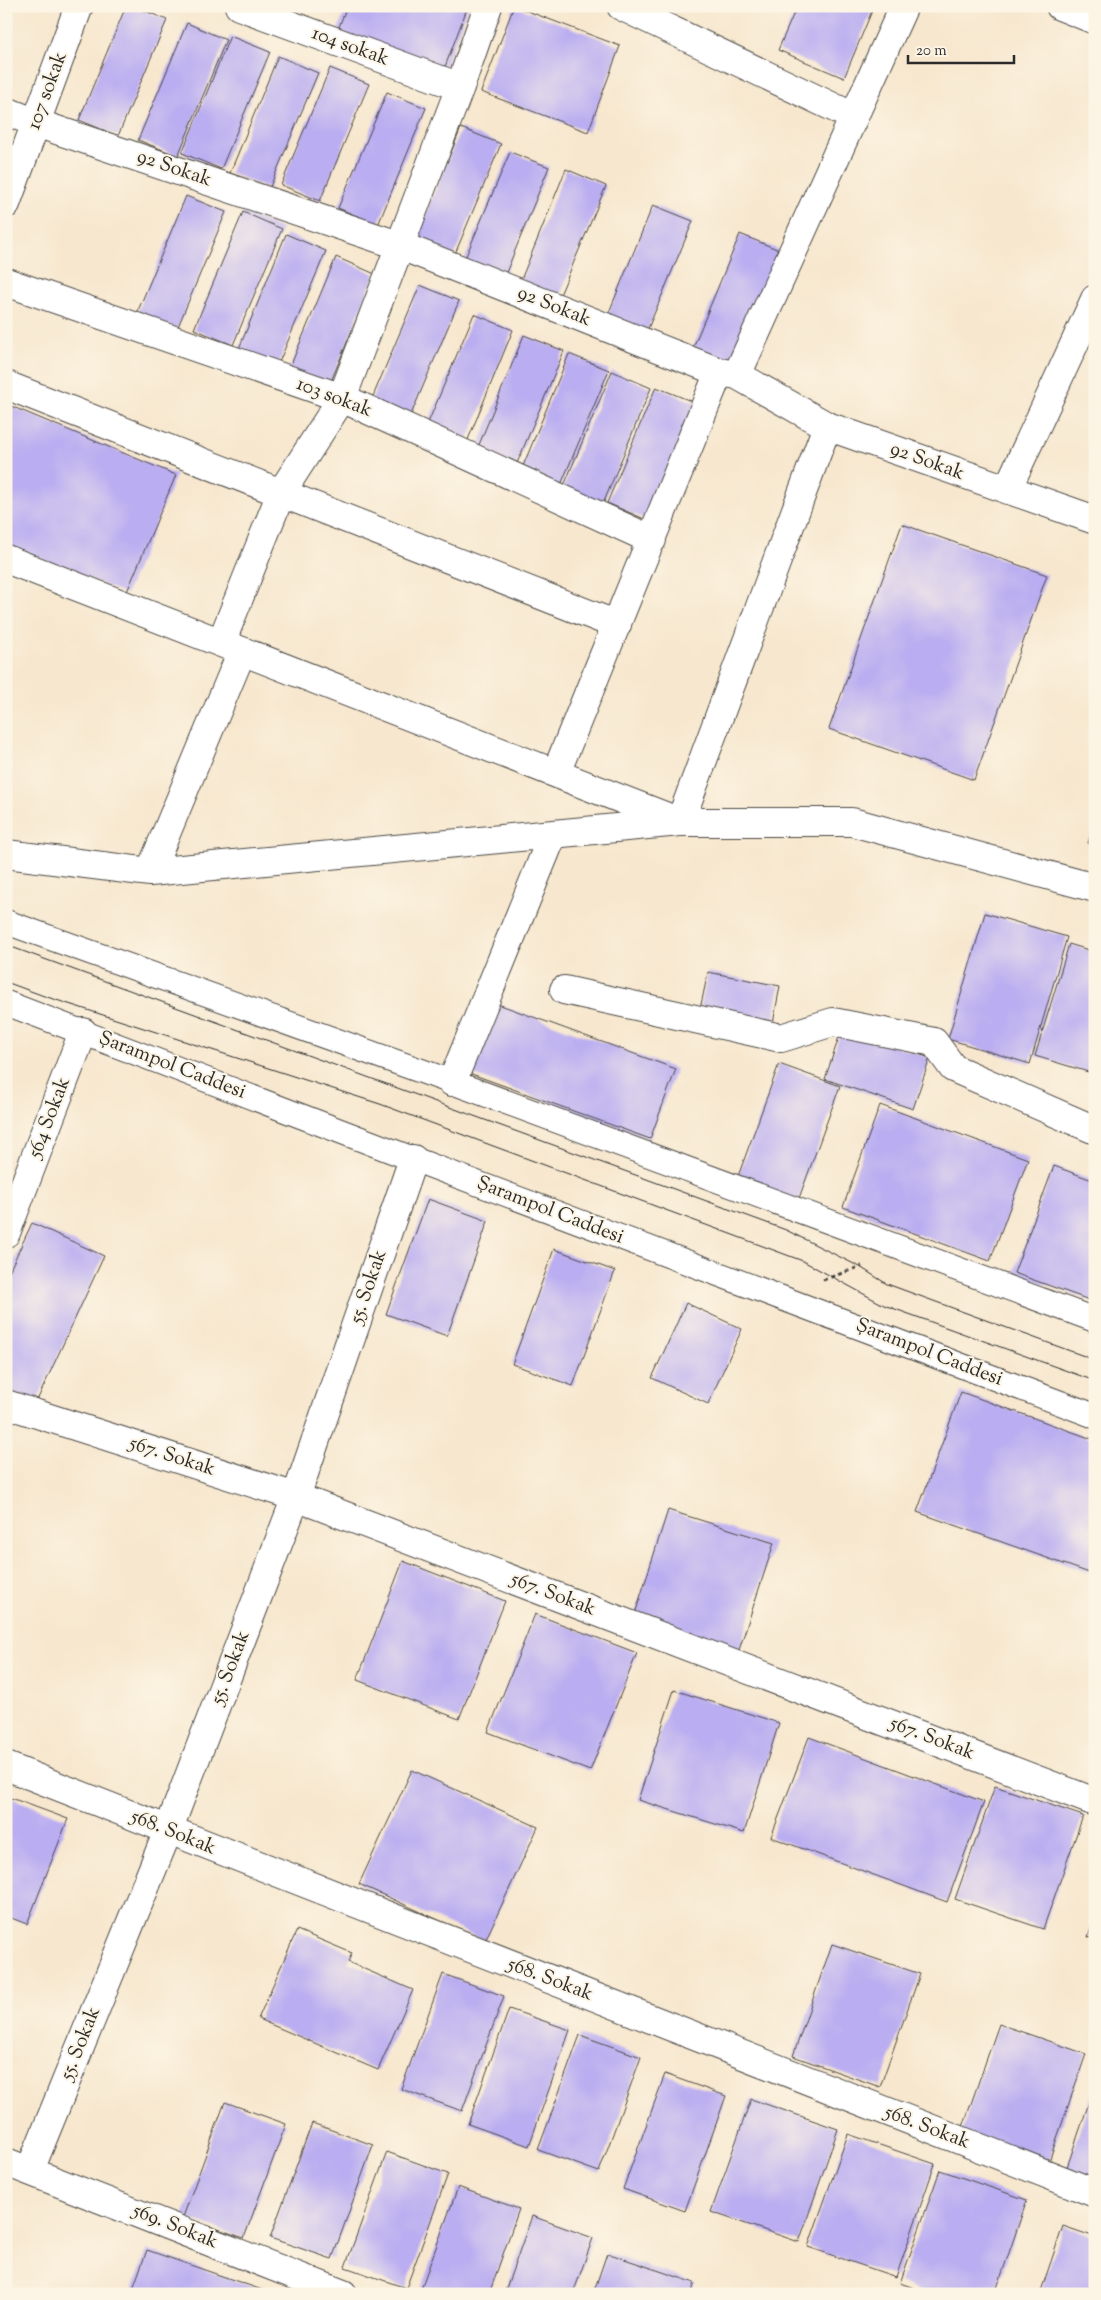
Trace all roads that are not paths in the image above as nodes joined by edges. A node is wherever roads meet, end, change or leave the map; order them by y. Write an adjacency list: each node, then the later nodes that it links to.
1 (79, 6): 11 (street, 107 sokak)
2 (239, 6): 8 (street, 104 sokak)
3 (488, 6): 8 (street)
4 (621, 6): 10 (street)
5 (904, 6): 10 (street)
6 (1060, 6): 7 (street)
7 (1095, 20)
8 (460, 87): 13 (street)
9 (6, 111): 11 (street, 92 Sokak)
10 (854, 117): 16 (street)
11 (36, 123): 12 (street, 107 sokak); 13 (street, 92 Sokak)
12 (6, 204)
13 (400, 246): 16 (street, 92 Sokak); 18 (street)
14 (6, 282): 18 (street, 103 sokak)
15 (1095, 299): 20 (street)
16 (728, 373): 19 (street, 92 Sokak); 23 (street)
17 (6, 385): 21 (street)
18 (342, 398): 21 (street); 23 (street, 103 sokak)
19 (827, 426): 20 (street, 92 Sokak); 28 (street)
20 (1006, 490): 22 (street, 92 Sokak)
21 (281, 493): 25 (street); 26 (street)
22 (1095, 520)
23 (652, 540): 25 (street)
24 (6, 559): 26 (street)
25 (617, 625): 27 (street)
26 (232, 647): 27 (street); 31 (street)
27 (556, 774): 28 (street)
28 (680, 822): 29 (street); 32 (street)
29 (553, 834): 31 (street); 37 (street)
30 (6, 854): 31 (street)
31 (150, 872)
32 (1095, 888)
33 (6, 922): 37 (street)
34 (564, 990): 38 (street)
35 (6, 1003): 36 (street, Şarampol Caddesi)
36 (83, 1032): 39 (street, Şarampol Caddesi); 40 (street, 564 Sokak)
37 (452, 1082): 41 (street)
38 (1095, 1130)
39 (413, 1159): 43 (street, Şarampol Caddesi); 44 (street, 55. Sokak)
40 (6, 1233)
41 (1095, 1320)
42 (6, 1404): 44 (street, 567. Sokak)
43 (1095, 1416)
44 (296, 1497): 46 (street, 567. Sokak); 47 (street, 55. Sokak)
45 (6, 1766): 47 (street, 568. Sokak)
46 (1095, 1802)
47 (168, 1831): 48 (street, 55. Sokak); 49 (street, 568. Sokak)
48 (18, 2166): 50 (street, 569. Sokak)
49 (1095, 2193)
50 (344, 2294)

